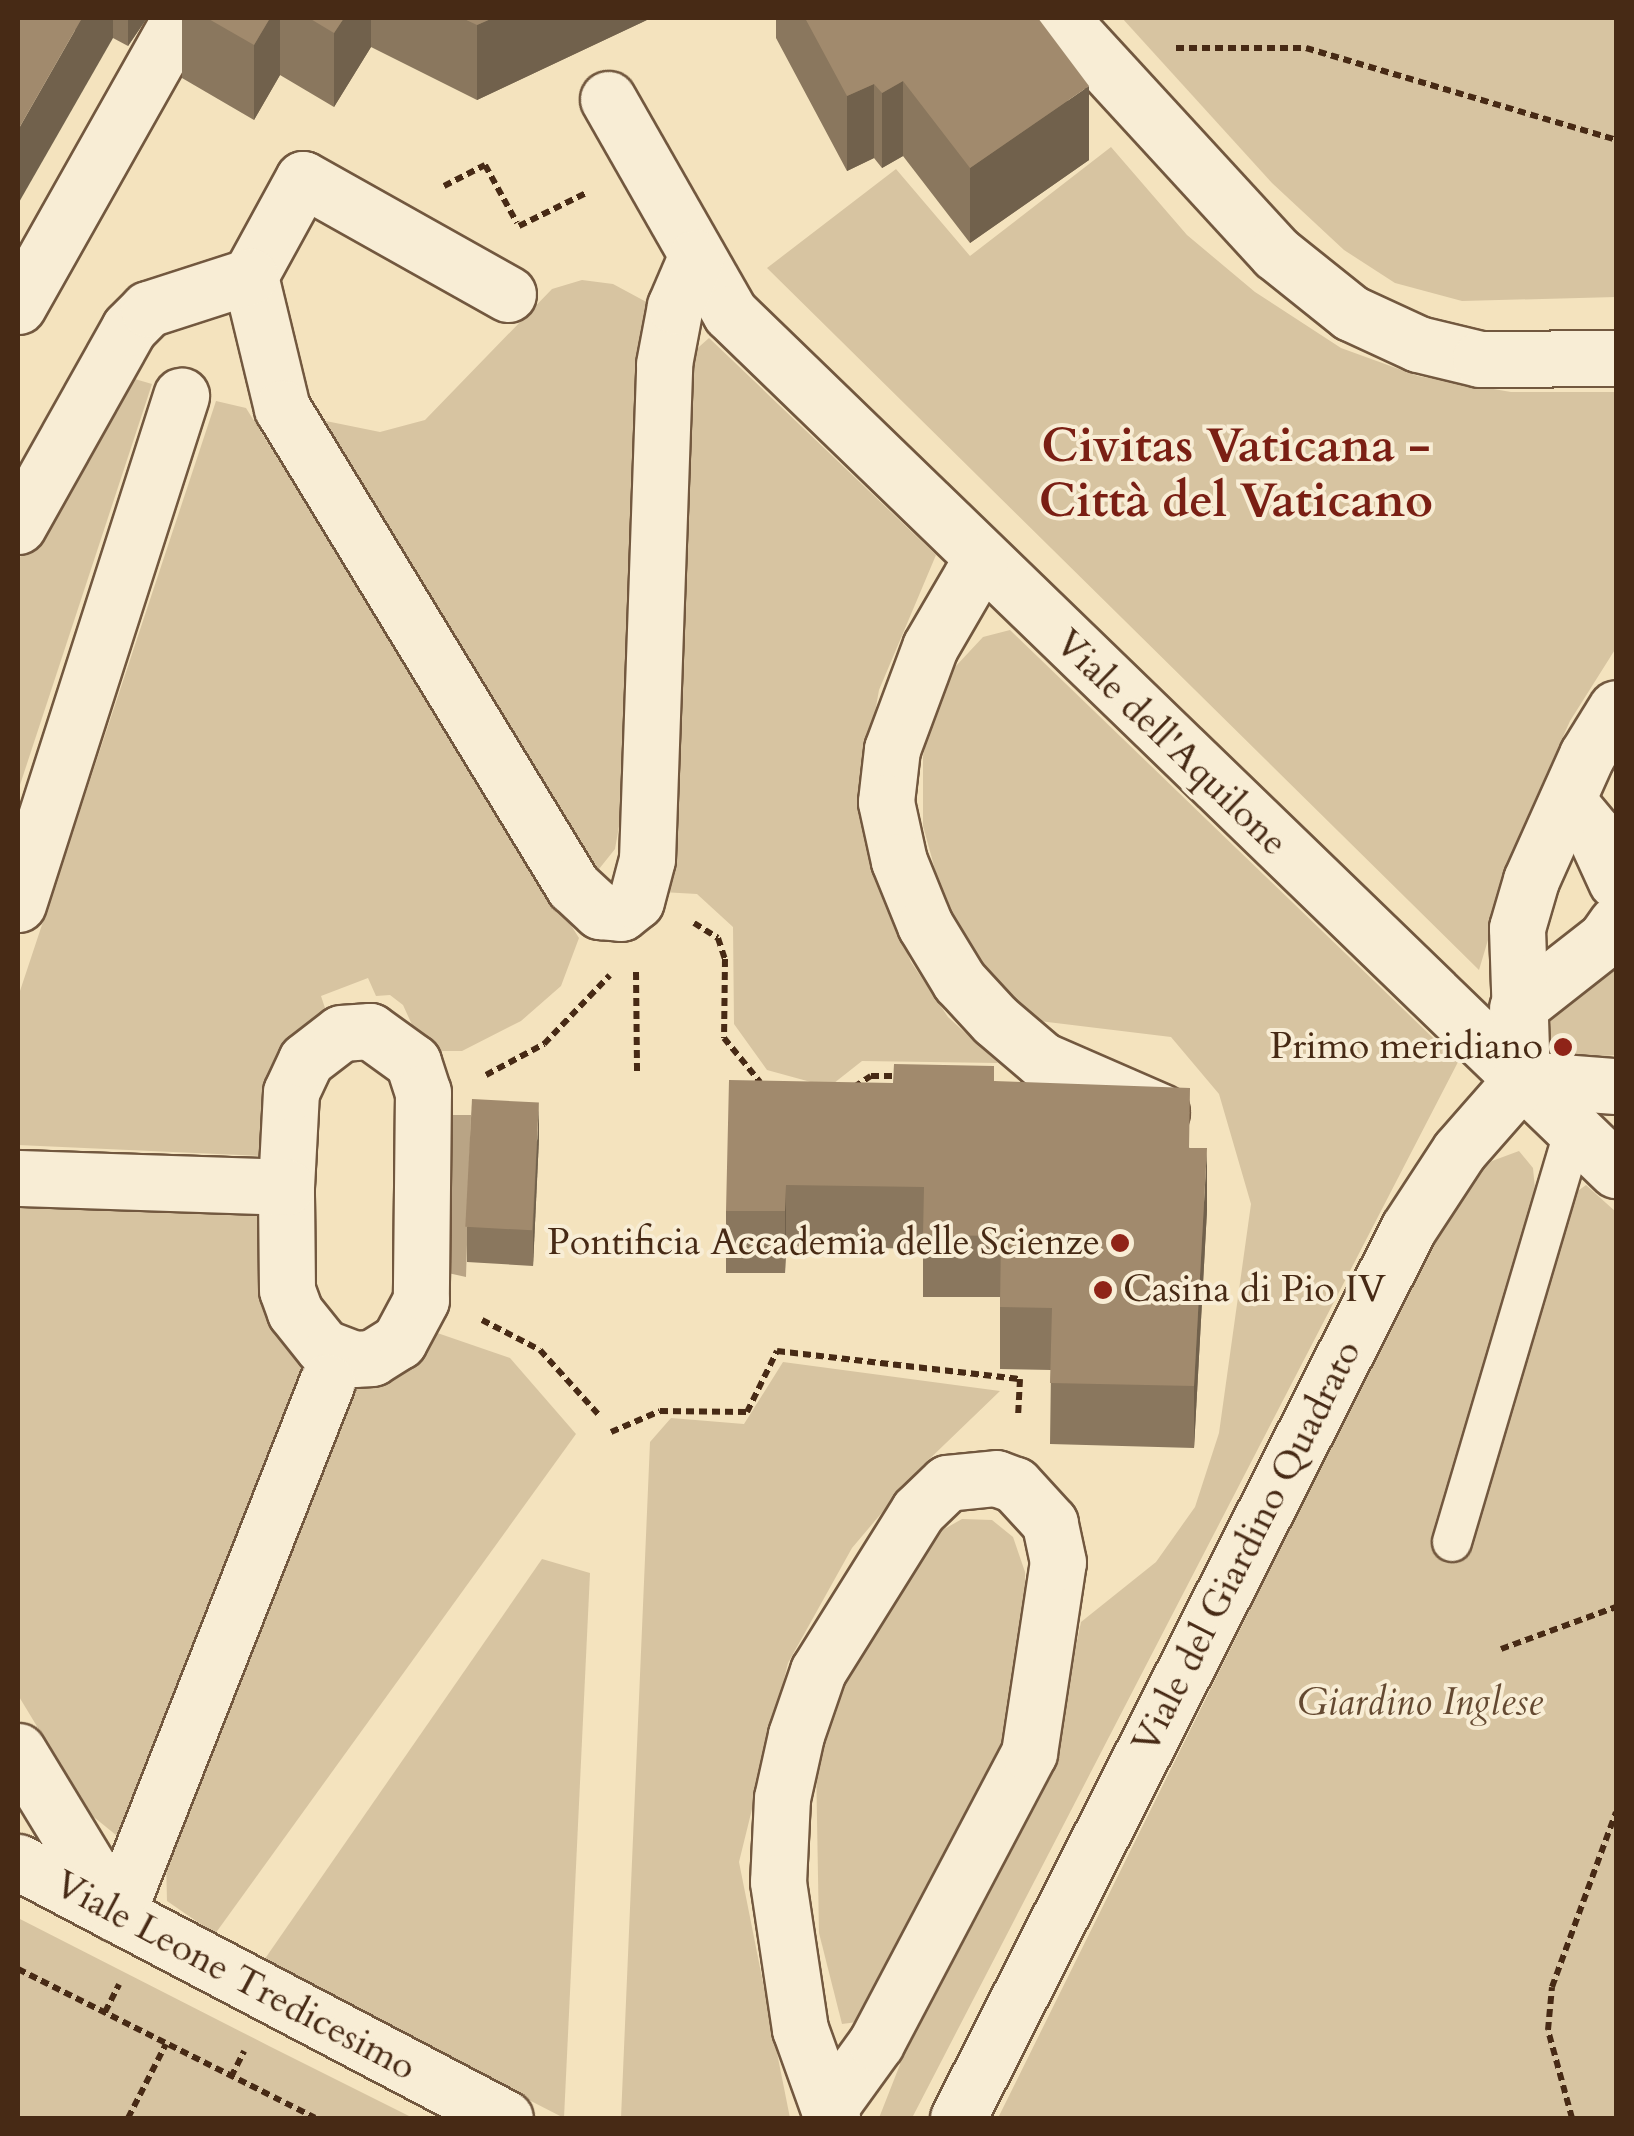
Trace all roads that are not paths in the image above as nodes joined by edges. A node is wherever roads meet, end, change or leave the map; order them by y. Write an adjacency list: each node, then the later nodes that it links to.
1 (180, 18): 7 (street)
2 (1060, 18): 8 (street)
3 (608, 99): 4 (street, Viale dell'Aquilone)
4 (696, 257): 5 (street); 11 (street, Viale dell'Aquilone)
5 (250, 276): 6 (street); 10 (street)
6 (508, 294)
7 (18, 306)
8 (1616, 358)
9 (181, 396): 15 (street)
10 (18, 526)
11 (980, 561): 18 (street, Viale dell'Aquilone); 20 (street)
12 (1616, 708): 13 (street)
13 (1570, 804): 14 (street); 17 (street)
14 (1616, 881)
15 (18, 904)
16 (1616, 922): 17 (street)
17 (1517, 1008): 18 (street)
18 (1522, 1078): 19 (street); 21 (street, Viale dell'Aquilone); 32 (street, Viale del Giardino Quadrato)
19 (1616, 1086)
20 (1181, 1118)
21 (1574, 1130): 22 (street, Viale dell'Aquilone); 26 (lane)
22 (1616, 1170)
23 (18, 1178): 24 (street)
24 (286, 1188): 24 (street)
25 (327, 1382): 29 (street)
26 (1452, 1542)
27 (18, 1751): 29 (street)
28 (18, 1862): 29 (street, Viale Leone Tredicesimo)
29 (117, 1914): 31 (street, Viale Leone Tredicesimo)
30 (831, 2113): 30 (street)
31 (504, 2118)
32 (958, 2118)

